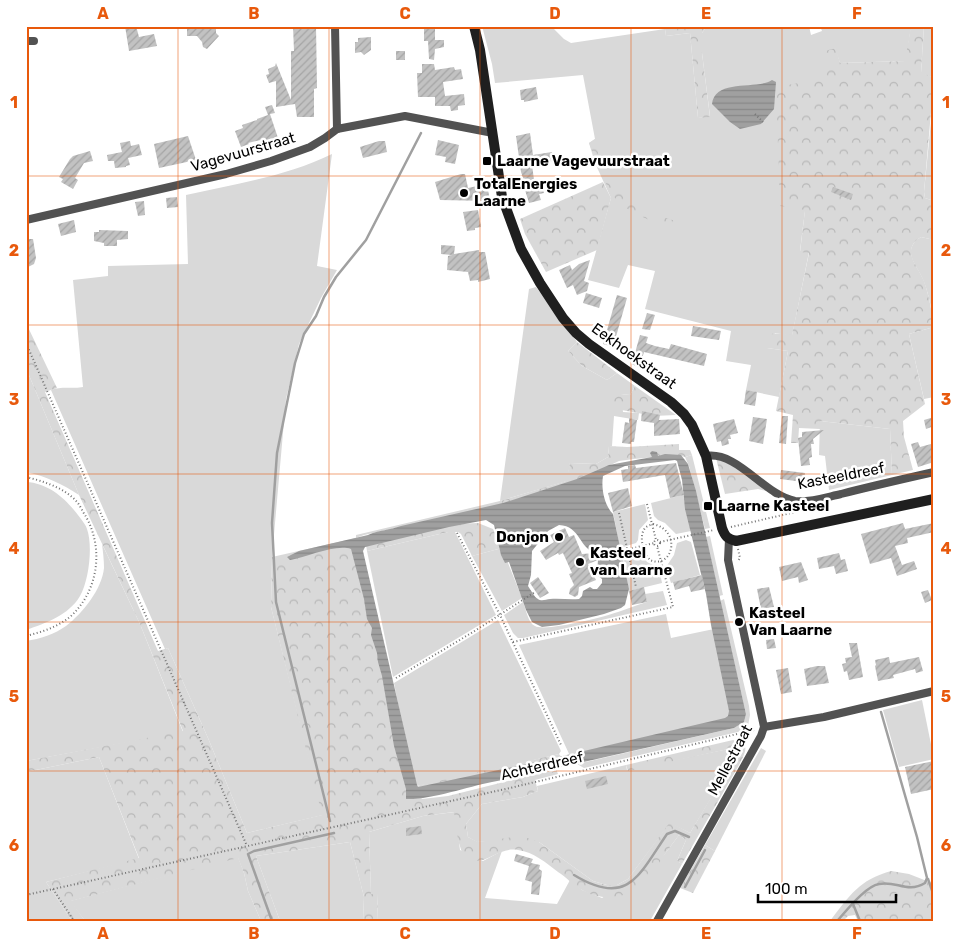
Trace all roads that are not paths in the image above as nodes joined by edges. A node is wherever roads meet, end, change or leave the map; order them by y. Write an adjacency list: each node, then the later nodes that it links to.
1 (335, 26): 3 (street)
2 (474, 26): 4 (street, Eekhoekstraat)
3 (337, 129): 4 (street, Vagevuurstraat); 5 (street, Vagevuurstraat)
4 (493, 133): 6 (street, Eekhoekstraat)
5 (26, 220)
6 (706, 456): 7 (street, Kasteeldreef); 9 (street, Eekhoekstraat)
7 (934, 472)
8 (934, 499): 9 (street)
9 (728, 539): 11 (street, Mellestraat)
10 (934, 691): 11 (street)
11 (764, 727): 12 (street, Mellestraat)
12 (656, 921)

